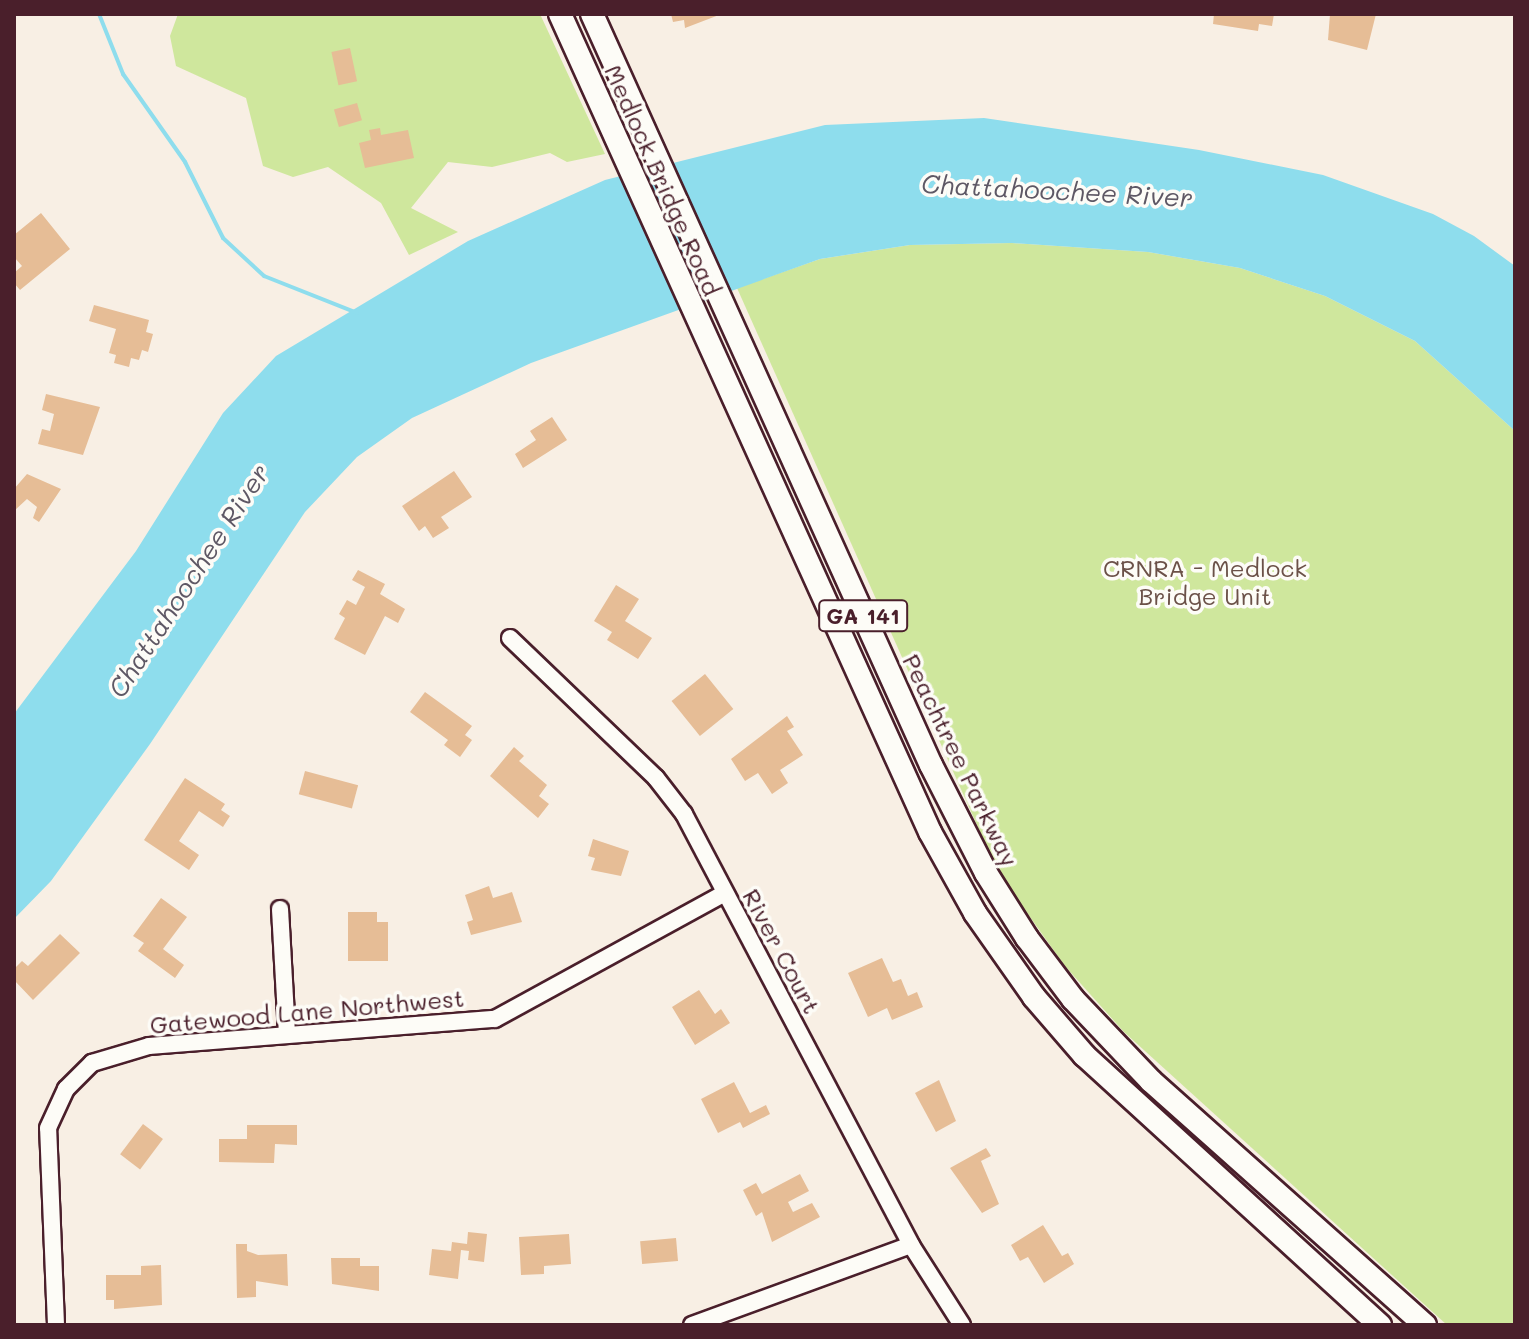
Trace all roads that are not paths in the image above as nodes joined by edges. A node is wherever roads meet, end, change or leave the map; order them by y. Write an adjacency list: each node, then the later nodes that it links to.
1 (560, 14): 12 (highway, Medlock Bridge Road / GA 141)
2 (592, 14): 3 (highway, Medlock Bridge Road / GA 141)
3 (746, 355): 13 (highway, Peachtree Parkway / GA 141)
4 (510, 638): 5 (street, River Court)
5 (725, 893): 7 (street, Gatewood Lane Northwest); 8 (street, River Court)
6 (280, 909): 7 (street)
7 (287, 1034): 9 (street, Gatewood Lane Northwest)
8 (911, 1245): 10 (street); 11 (street, River Court)
9 (56, 1325)
10 (692, 1325)
11 (962, 1325)
12 (1380, 1325)
13 (1425, 1325)

